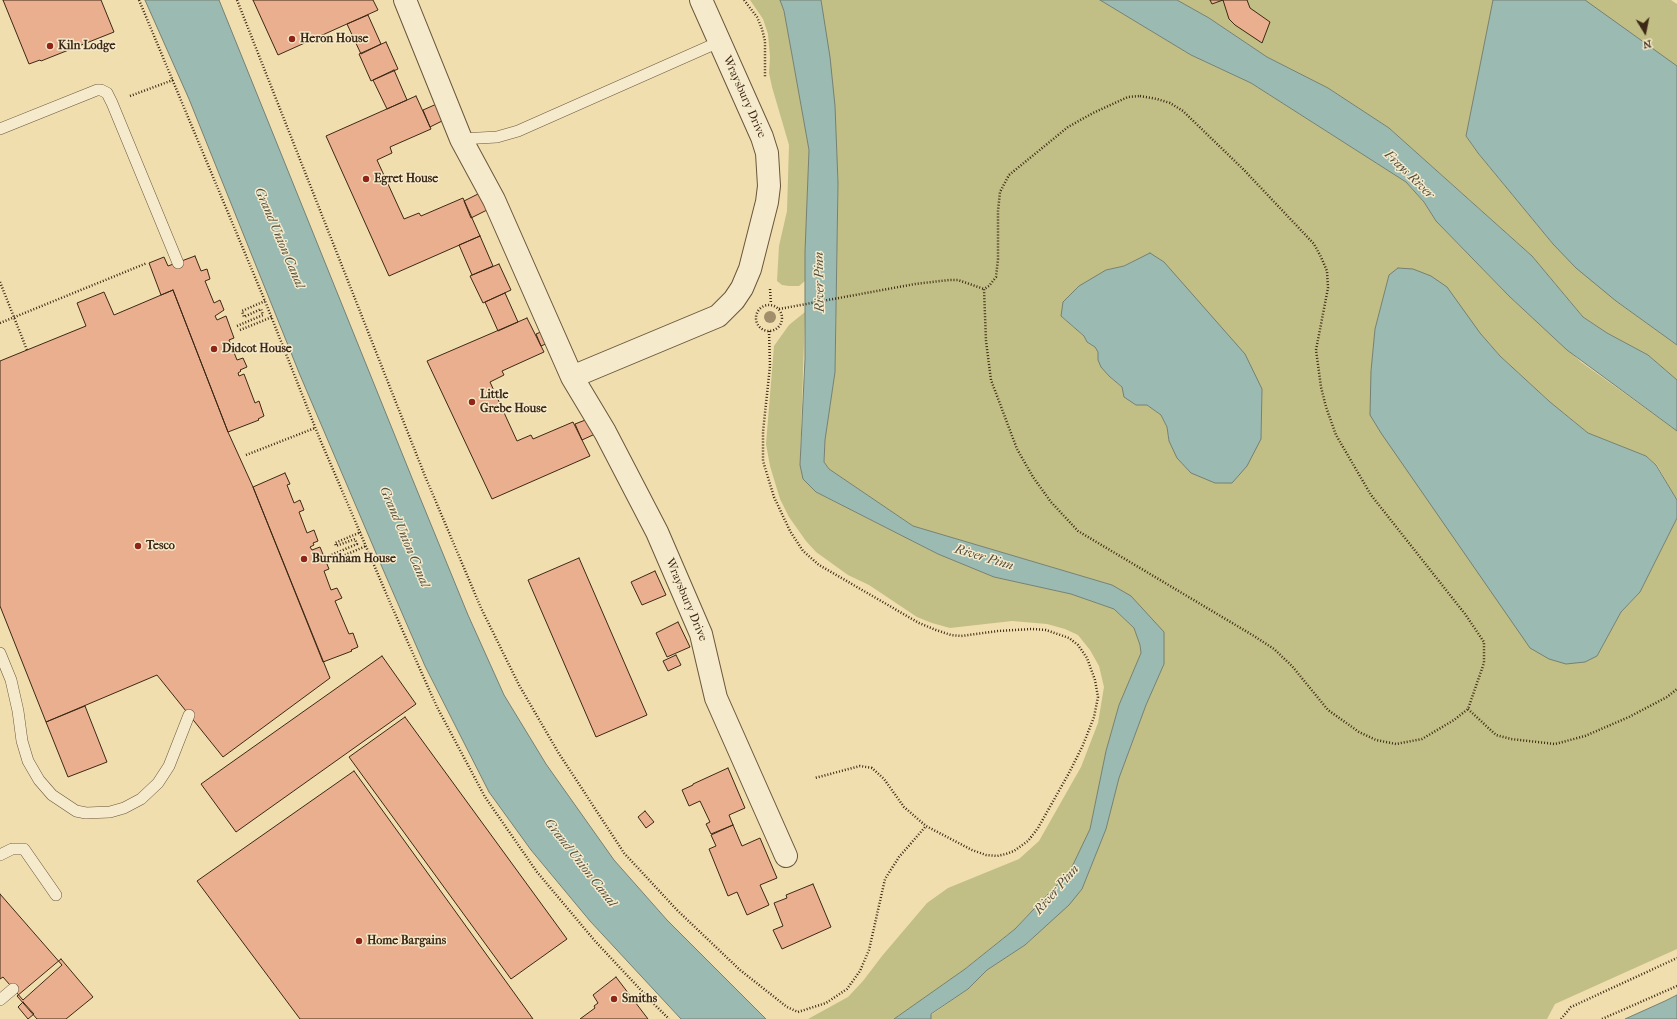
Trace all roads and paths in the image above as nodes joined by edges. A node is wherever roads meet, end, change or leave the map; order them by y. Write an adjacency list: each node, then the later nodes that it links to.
1 (139, 0): 12 (path)
2 (237, 0): 33 (path)
3 (405, 0): 7 (street, Wraysbury Drive)
4 (701, 0): 5 (street, Wraysbury Drive)
5 (719, 42): 7 (lane); 21 (street, Wraysbury Drive)
6 (0, 130): 9 (lane)
7 (461, 139): 21 (street, Wraysbury Drive)
8 (147, 263): 14 (path)
9 (178, 263)
10 (0, 282): 14 (path)
11 (984, 289): 13 (path); 30 (path); 30 (path)
12 (265, 301): 15 (path); 17 (path)
13 (779, 308): 19 (path); 19 (path)
14 (14, 317): 16 (path); 20 (path)
15 (272, 317): 18 (path); 22 (path)
16 (0, 323)
17 (237, 326)
18 (240, 330)
19 (769, 331): 33 (path)
20 (27, 350)
21 (572, 377): 35 (street, Wraysbury Drive)
22 (315, 428): 23 (path); 24 (path)
23 (246, 455)
24 (360, 532): 25 (path); 26 (path)
25 (366, 546): 27 (path); 41 (path)
26 (329, 556)
27 (331, 561)
28 (0, 652): 31 (lane)
29 (1677, 689): 30 (path)
30 (1468, 709)
31 (189, 715)
32 (815, 778): 33 (path)
33 (926, 826)
34 (0, 855): 36 (lane)
35 (786, 856)
36 (56, 895)
37 (1677, 958): 42 (path)
38 (1677, 986): 43 (path)
39 (13, 989): 40 (lane)
40 (0, 1000)
41 (670, 1019)
42 (1561, 1019)
43 (1602, 1019)

